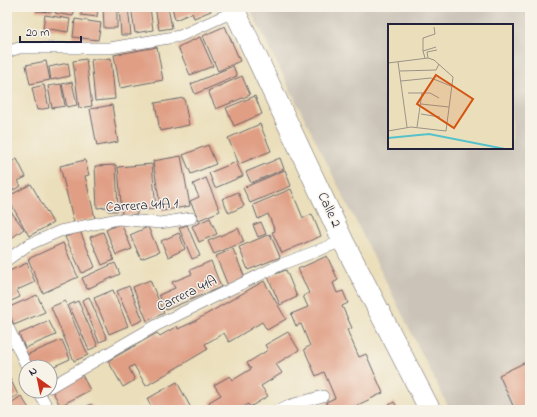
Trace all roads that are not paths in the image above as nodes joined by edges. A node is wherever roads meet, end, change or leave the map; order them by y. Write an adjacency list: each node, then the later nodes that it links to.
1 (234, 9): 2 (lane); 4 (street, Calle 2)
2 (7, 52)
3 (191, 218): 5 (lane, Carrera 41A 1)
4 (344, 241): 8 (lane, Carrera 41A); 13 (street, Calle 2)
5 (7, 260)
6 (7, 325): 7 (lane)
7 (23, 359)
8 (58, 382)
9 (323, 396): 12 (lane)
10 (44, 399): 11 (lane)
11 (49, 410)
12 (279, 410)
13 (430, 410)

